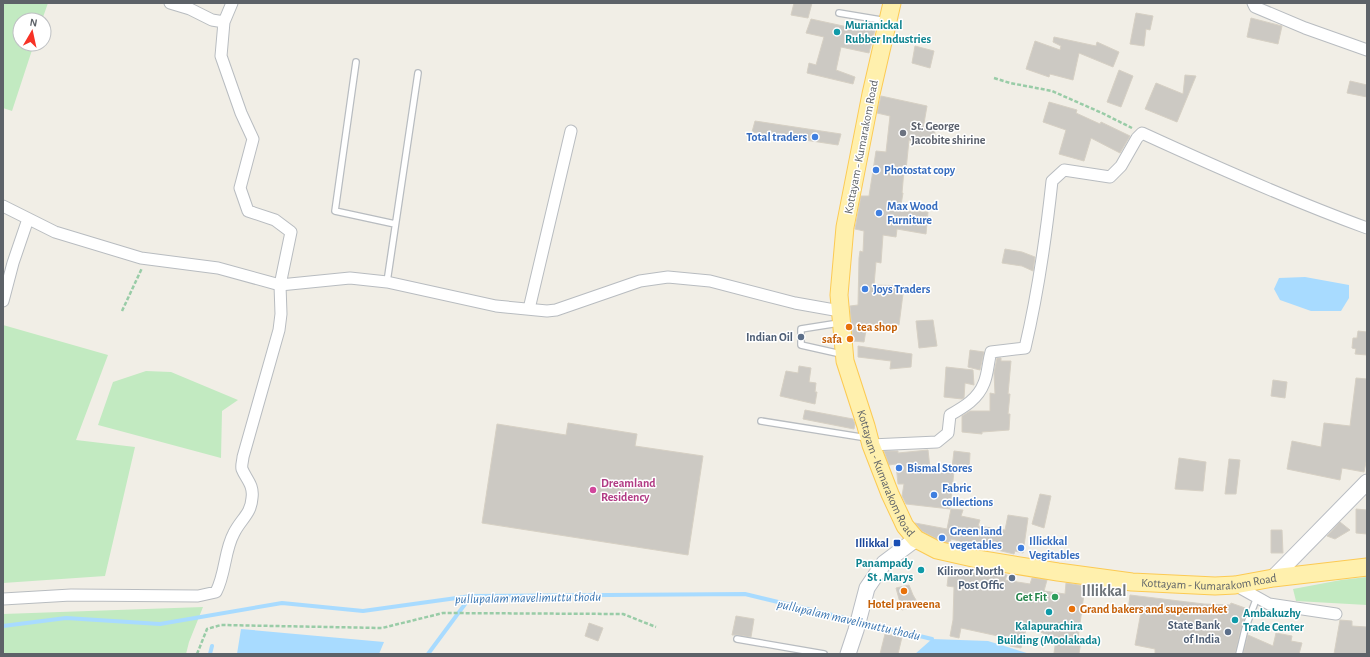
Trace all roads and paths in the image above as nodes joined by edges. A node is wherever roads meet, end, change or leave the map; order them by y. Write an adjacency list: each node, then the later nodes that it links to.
1 (170, 3): 7 (street)
2 (232, 3): 7 (street)
3 (892, 3): 6 (main road, Kottayam - Kumarakom Road)
4 (1253, 3): 8 (street)
5 (839, 13): 6 (lane)
6 (887, 21): 24 (main road, Kottayam - Kumarakom Road)
7 (224, 22): 20 (street)
8 (1367, 50)
9 (356, 62): 16 (lane)
10 (418, 73): 16 (lane)
11 (994, 78): 13 (path)
12 (571, 131): 22 (street)
13 (1142, 133): 17 (street); 27 (street)
14 (3, 206): 15 (street)
15 (28, 219): 18 (street); 21 (street)
16 (395, 224): 19 (lane)
17 (1367, 228)
18 (147, 259): 20 (street); 23 (path)
19 (387, 282): 20 (street); 22 (street)
20 (280, 285): 34 (street)
21 (3, 302)
22 (528, 310): 24 (street)
23 (122, 311)
24 (841, 316): 25 (main road, Kottayam - Kumarakom Road); 25 (lane)
25 (844, 354): 27 (main road, Kottayam - Kumarakom Road)
26 (761, 421): 27 (lane)
27 (870, 442): 29 (main road, Kottayam - Kumarakom Road)
28 (1367, 482): 31 (street)
29 (916, 539): 32 (main road, Kottayam - Kumarakom Road); 40 (street)
30 (1367, 567): 31 (main road, Kottayam - Kumarakom Road)
31 (1273, 578): 32 (main road, Kottayam - Kumarakom Road)
32 (1235, 585): 33 (street)
33 (1257, 597): 35 (street); 41 (lane)
34 (3, 599)
35 (1336, 614)
36 (656, 626): 38 (path)
37 (737, 639): 39 (lane)
38 (197, 654)
39 (824, 654)
40 (848, 654)
41 (1239, 654)

